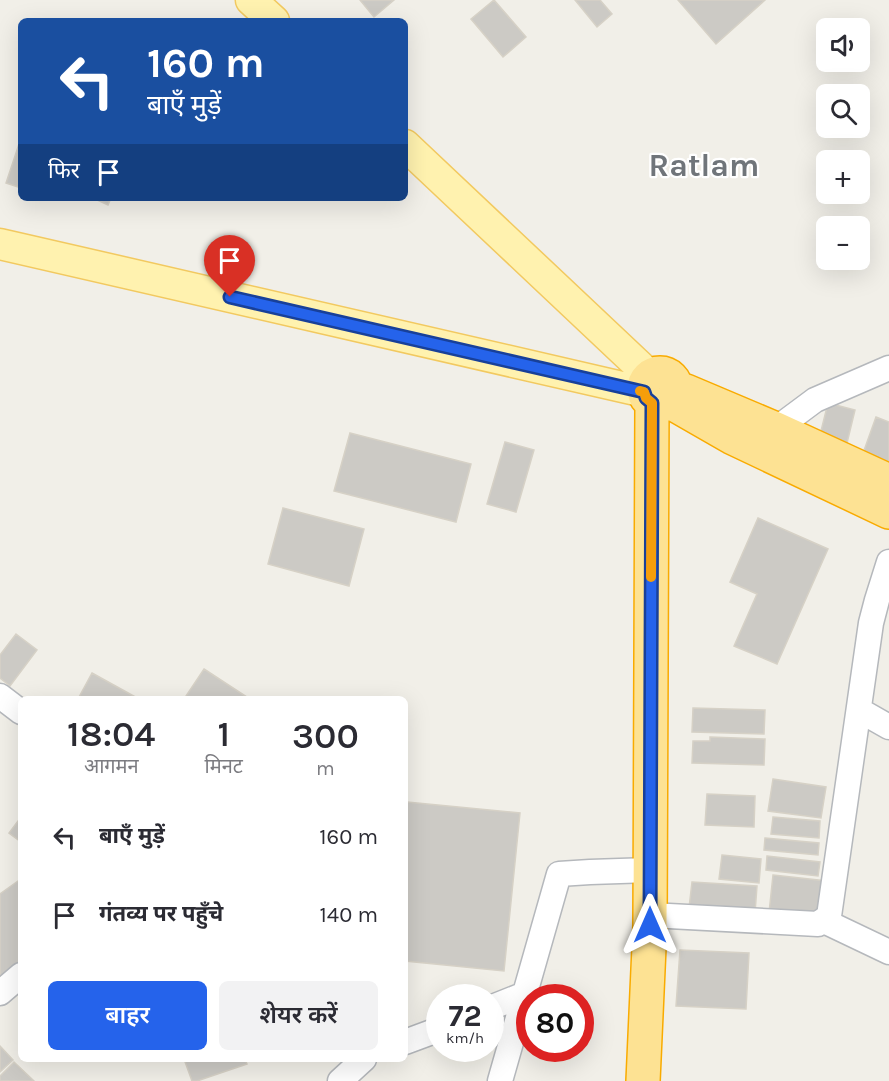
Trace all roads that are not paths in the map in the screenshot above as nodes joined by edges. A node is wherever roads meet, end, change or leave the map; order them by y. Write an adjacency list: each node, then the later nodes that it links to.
1 (251, 0): 2 (main road)
2 (271, 18)
3 (408, 148): 6 (main road)
4 (0, 244): 6 (main road)
5 (889, 368): 7 (street)
6 (659, 394): 7 (highway); 9 (highway); 15 (highway); 16 (highway)
7 (776, 429): 8 (highway)
8 (889, 481)
9 (889, 512)
10 (889, 562): 13 (street)
11 (0, 696): 12 (street)
12 (18, 710)
13 (859, 710): 14 (street); 17 (street)
14 (889, 727)
15 (650, 870): 16 (highway); 20 (street)
16 (659, 916): 17 (street); 28 (highway); 29 (highway)
17 (824, 921): 18 (street)
18 (889, 952)
19 (18, 978): 21 (street)
20 (528, 984)
21 (0, 993)
22 (516, 1025): 27 (street)
23 (426, 1034): 24 (street)
24 (408, 1041)
25 (361, 1062): 26 (street)
26 (340, 1081)
27 (500, 1081)
28 (643, 1081)
29 (660, 1081)

